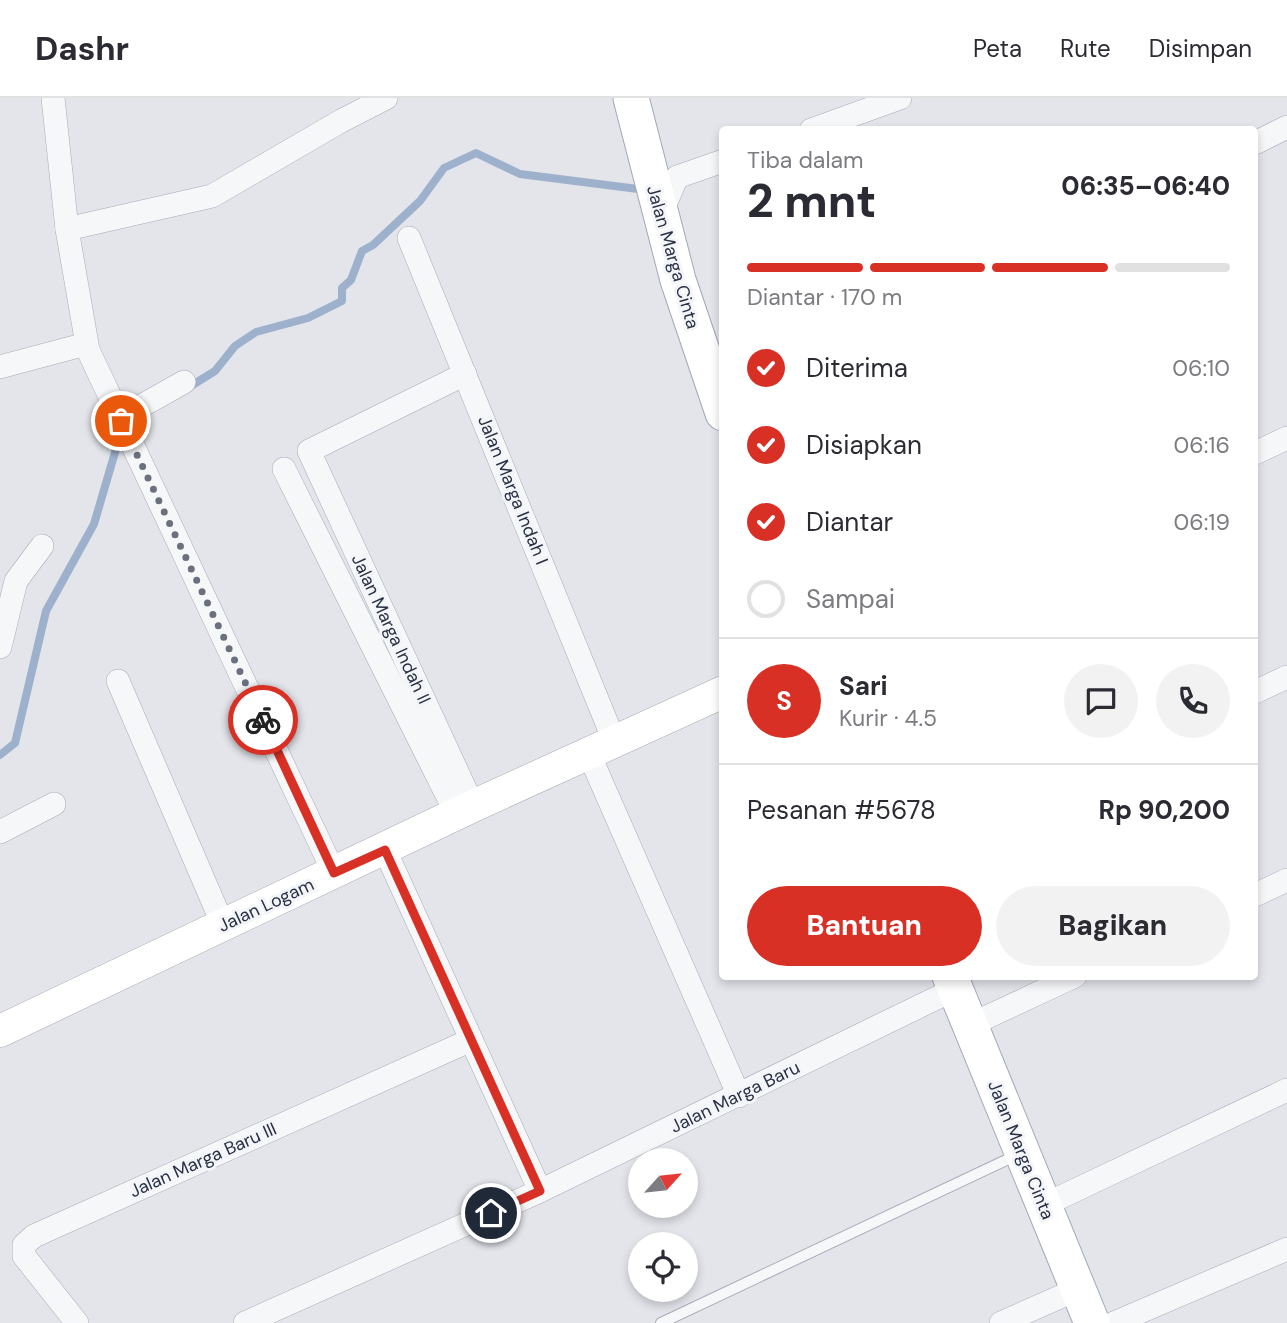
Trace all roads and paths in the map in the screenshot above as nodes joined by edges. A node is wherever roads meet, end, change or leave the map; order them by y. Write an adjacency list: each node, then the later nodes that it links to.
1 (53, 98): 10 (street)
2 (386, 98): 10 (street)
3 (631, 98): 9 (main road, Jalan Marga Cinta)
4 (901, 98): 5 (street)
5 (822, 126)
6 (1287, 127): 7 (street)
7 (1258, 142)
8 (719, 162): 9 (street)
9 (663, 192): 16 (main road, Jalan Marga Cinta)
10 (67, 229): 12 (street)
11 (409, 239): 14 (street, Jalan Marga Indah I)
12 (86, 344): 13 (street); 17 (street)
13 (0, 367)
14 (466, 374): 21 (street, Jalan Marga Indah II); 29 (street, Jalan Marga Indah I)
15 (184, 382): 17 (street)
16 (719, 398)
17 (123, 424): 34 (street)
18 (1287, 438): 19 (street)
19 (1258, 452)
20 (284, 468): 22 (street)
21 (332, 500): 22 (street); 31 (street, Jalan Marga Indah II)
22 (308, 513): 31 (street)
23 (42, 546): 24 (street)
24 (0, 647)
25 (1287, 677): 27 (street)
26 (118, 681): 37 (street)
27 (1258, 691)
28 (719, 694): 29 (street, Jalan Logam)
29 (602, 749): 31 (street, Jalan Logam); 44 (street, Jalan Marga Indah I)
30 (54, 804): 32 (street)
31 (465, 811): 33 (street, Jalan Logam)
32 (0, 832)
33 (385, 850): 34 (street, Jalan Logam); 42 (street)
34 (334, 873): 37 (street, Jalan Logam)
35 (1287, 880): 36 (street)
36 (1258, 894)
37 (223, 925): 41 (street, Jalan Logam)
38 (1066, 980): 40 (street)
39 (953, 983): 40 (main road, Jalan Marga Cinta); 44 (street, Jalan Marga Baru)
40 (970, 1024): 45 (main road, Jalan Marga Cinta)
41 (0, 1031)
42 (471, 1040): 46 (street); 50 (street, Jalan Marga Baru III)
43 (1287, 1090): 47 (street)
44 (738, 1096): 46 (street, Jalan Marga Baru)
45 (1022, 1153): 47 (main road, Jalan Marga Cinta); 52 (lane)
46 (540, 1191): 51 (street, Jalan Marga Baru)
47 (1044, 1205): 49 (main road, Jalan Marga Cinta)
48 (1287, 1249): 55 (street)
49 (1078, 1289): 53 (street); 54 (main road, Jalan Marga Cinta)
50 (77, 1323)
51 (245, 1323)
52 (661, 1323)
53 (1000, 1323)
54 (1092, 1323)
55 (1114, 1323)

